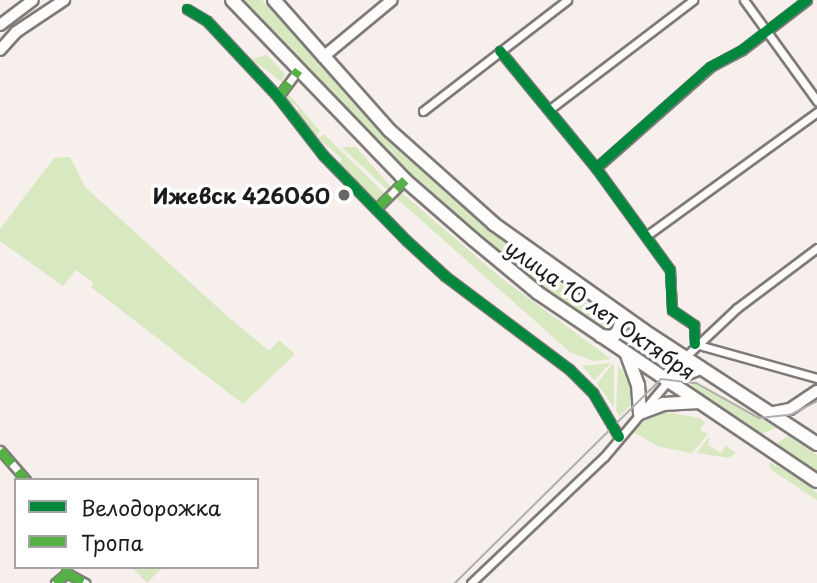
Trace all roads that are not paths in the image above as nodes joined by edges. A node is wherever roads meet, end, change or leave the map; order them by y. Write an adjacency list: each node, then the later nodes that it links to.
1 (33, 0): 11 (street)
2 (64, 0): 13 (street)
3 (232, 0): 16 (main road, улица 10 лет Октября)
4 (274, 0): 15 (main road, улица 10 лет Октября)
5 (392, 0): 15 (street)
6 (566, 0): 14 (street)
7 (693, 0): 19 (street)
8 (744, 0): 12 (street)
9 (807, 0): 12 (street)
10 (187, 9): 17 (street)
11 (0, 25)
12 (767, 31): 18 (street); 22 (street)
13 (0, 50)
14 (500, 51): 19 (street); 20 (street)
15 (323, 57): 27 (main road, улица 10 лет Октября)
16 (298, 70): 17 (street); 23 (main road, улица 10 лет Октября)
17 (278, 97): 24 (street)
18 (817, 101)
19 (550, 109): 22 (street)
20 (423, 111)
21 (817, 112): 25 (street)
22 (596, 168): 25 (street)
23 (405, 180): 24 (street); 28 (main road, улица 10 лет Октября)
24 (377, 208): 39 (street)
25 (646, 236): 29 (street)
26 (817, 248): 29 (street)
27 (623, 317): 28 (main road); 31 (main road, улица 10 лет Октября)
28 (600, 335): 30 (main road, улица 10 лет Октября)
29 (695, 344): 31 (street); 33 (street)
30 (627, 355): 34 (main road, улица 10 лет Октября); 38 (main road)
31 (685, 357): 32 (main road, улица 10 лет Октября)
32 (701, 368): 34 (main road); 37 (main road, улица 10 лет Октября)
33 (817, 378)
34 (668, 381): 36 (main road, улица 10 лет Октября); 38 (street)
35 (817, 391): 37 (street)
36 (700, 402): 38 (main road); 43 (main road, улица 10 лет Октября)
37 (769, 413): 40 (main road, улица 10 лет Октября)
38 (640, 414): 39 (street)
39 (619, 437): 47 (street)
40 (817, 444)
41 (0, 450): 42 (street)
42 (24, 478)
43 (817, 481)
44 (66, 570): 45 (street); 46 (street)
45 (55, 583)
46 (85, 583)
47 (471, 583)

